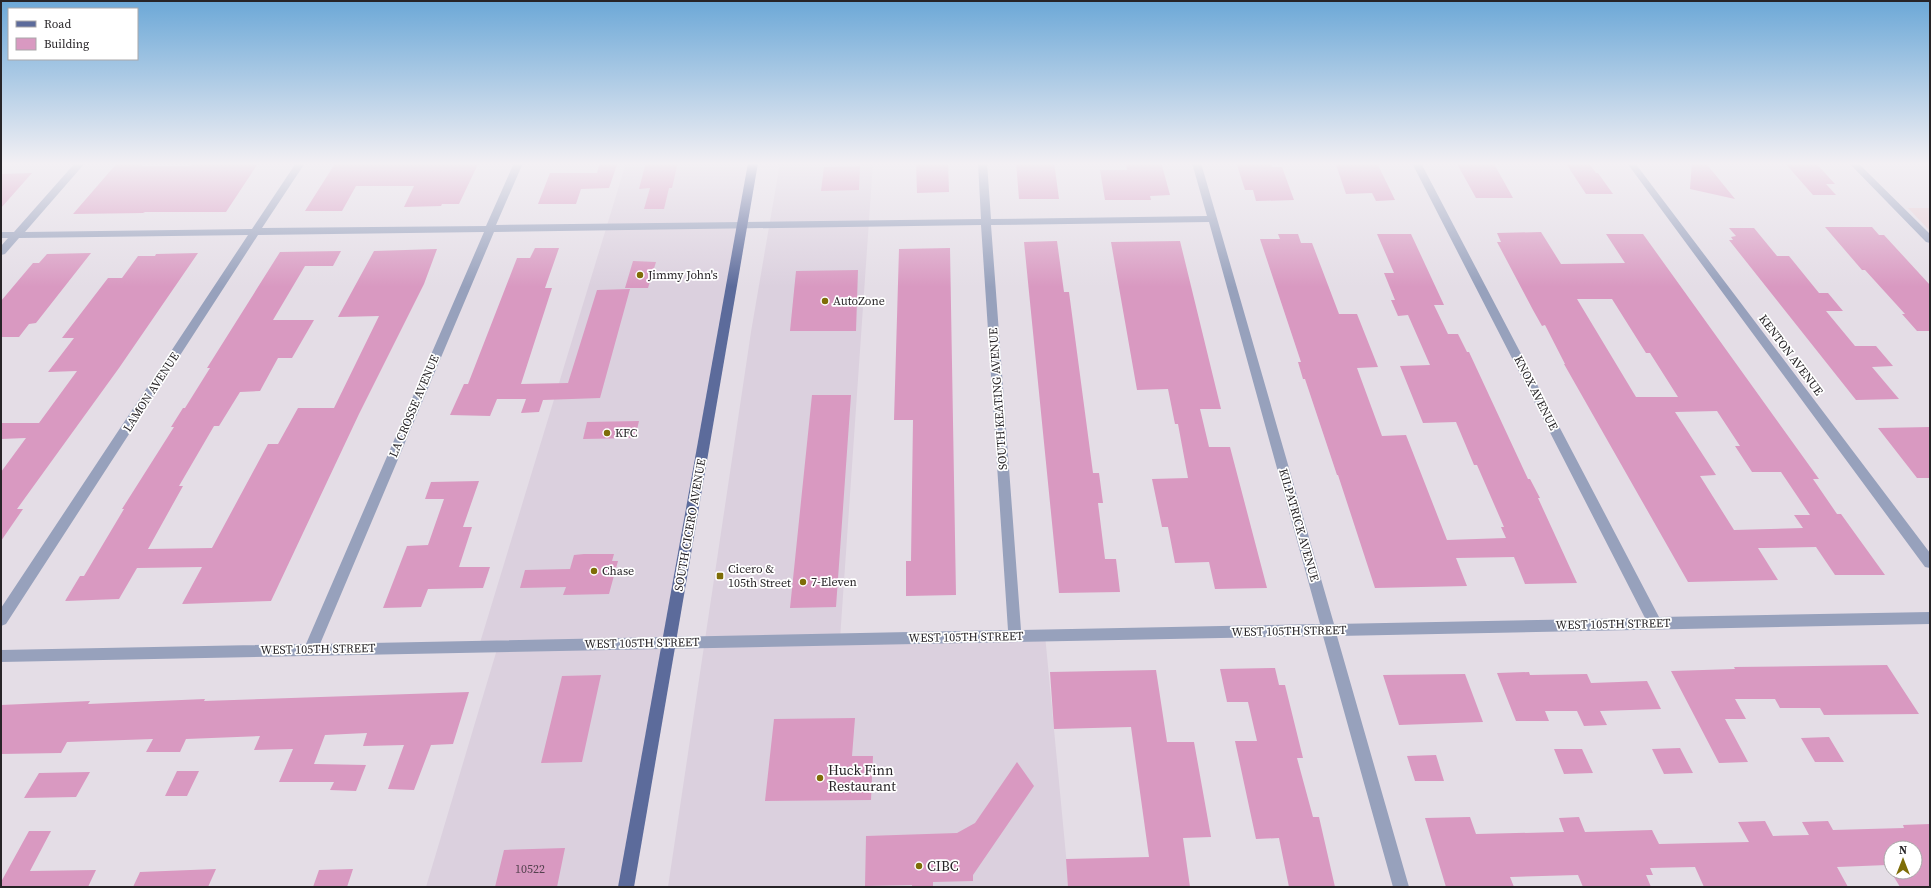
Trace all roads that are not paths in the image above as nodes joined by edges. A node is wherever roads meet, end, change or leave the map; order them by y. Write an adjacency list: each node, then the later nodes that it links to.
1 (43, 204): 16 (street)
2 (273, 204): 14 (street, LAMON AVENUE)
3 (500, 204): 13 (street, LA CROSSE AVENUE)
4 (746, 204): 12 (main road, SOUTH CICERO AVENUE)
5 (985, 204): 11 (street, SOUTH KEATING AVENUE)
6 (1209, 204): 10 (street, KILPATRICK AVENUE)
7 (1439, 204): 22 (street, KNOX AVENUE)
8 (1663, 204): 19 (street, KENTON AVENUE)
9 (1895, 204): 17 (street)
10 (1213, 219): 11 (street); 23 (street, KILPATRICK AVENUE)
11 (986, 223): 12 (street); 24 (street, SOUTH KEATING AVENUE)
12 (743, 226): 13 (street); 25 (main road, SOUTH CICERO AVENUE)
13 (489, 230): 14 (street); 26 (street, LA CROSSE AVENUE)
14 (255, 233): 16 (street); 21 (street, LAMON AVENUE)
15 (1, 235): 16 (street)
16 (16, 235): 18 (street)
17 (1930, 240)
18 (1, 252)
19 (1930, 563)
20 (1930, 618): 22 (street, WEST 105TH STREET)
21 (1, 620)
22 (1655, 623): 23 (street, WEST 105TH STREET)
23 (1329, 630): 24 (street, WEST 105TH STREET); 29 (street, KILPATRICK AVENUE)
24 (1015, 636): 25 (street, WEST 105TH STREET)
25 (669, 642): 26 (street, WEST 105TH STREET); 28 (main road, SOUTH CICERO AVENUE)
26 (310, 650): 27 (street, WEST 105TH STREET)
27 (1, 656)
28 (626, 887)
29 (1401, 887)

